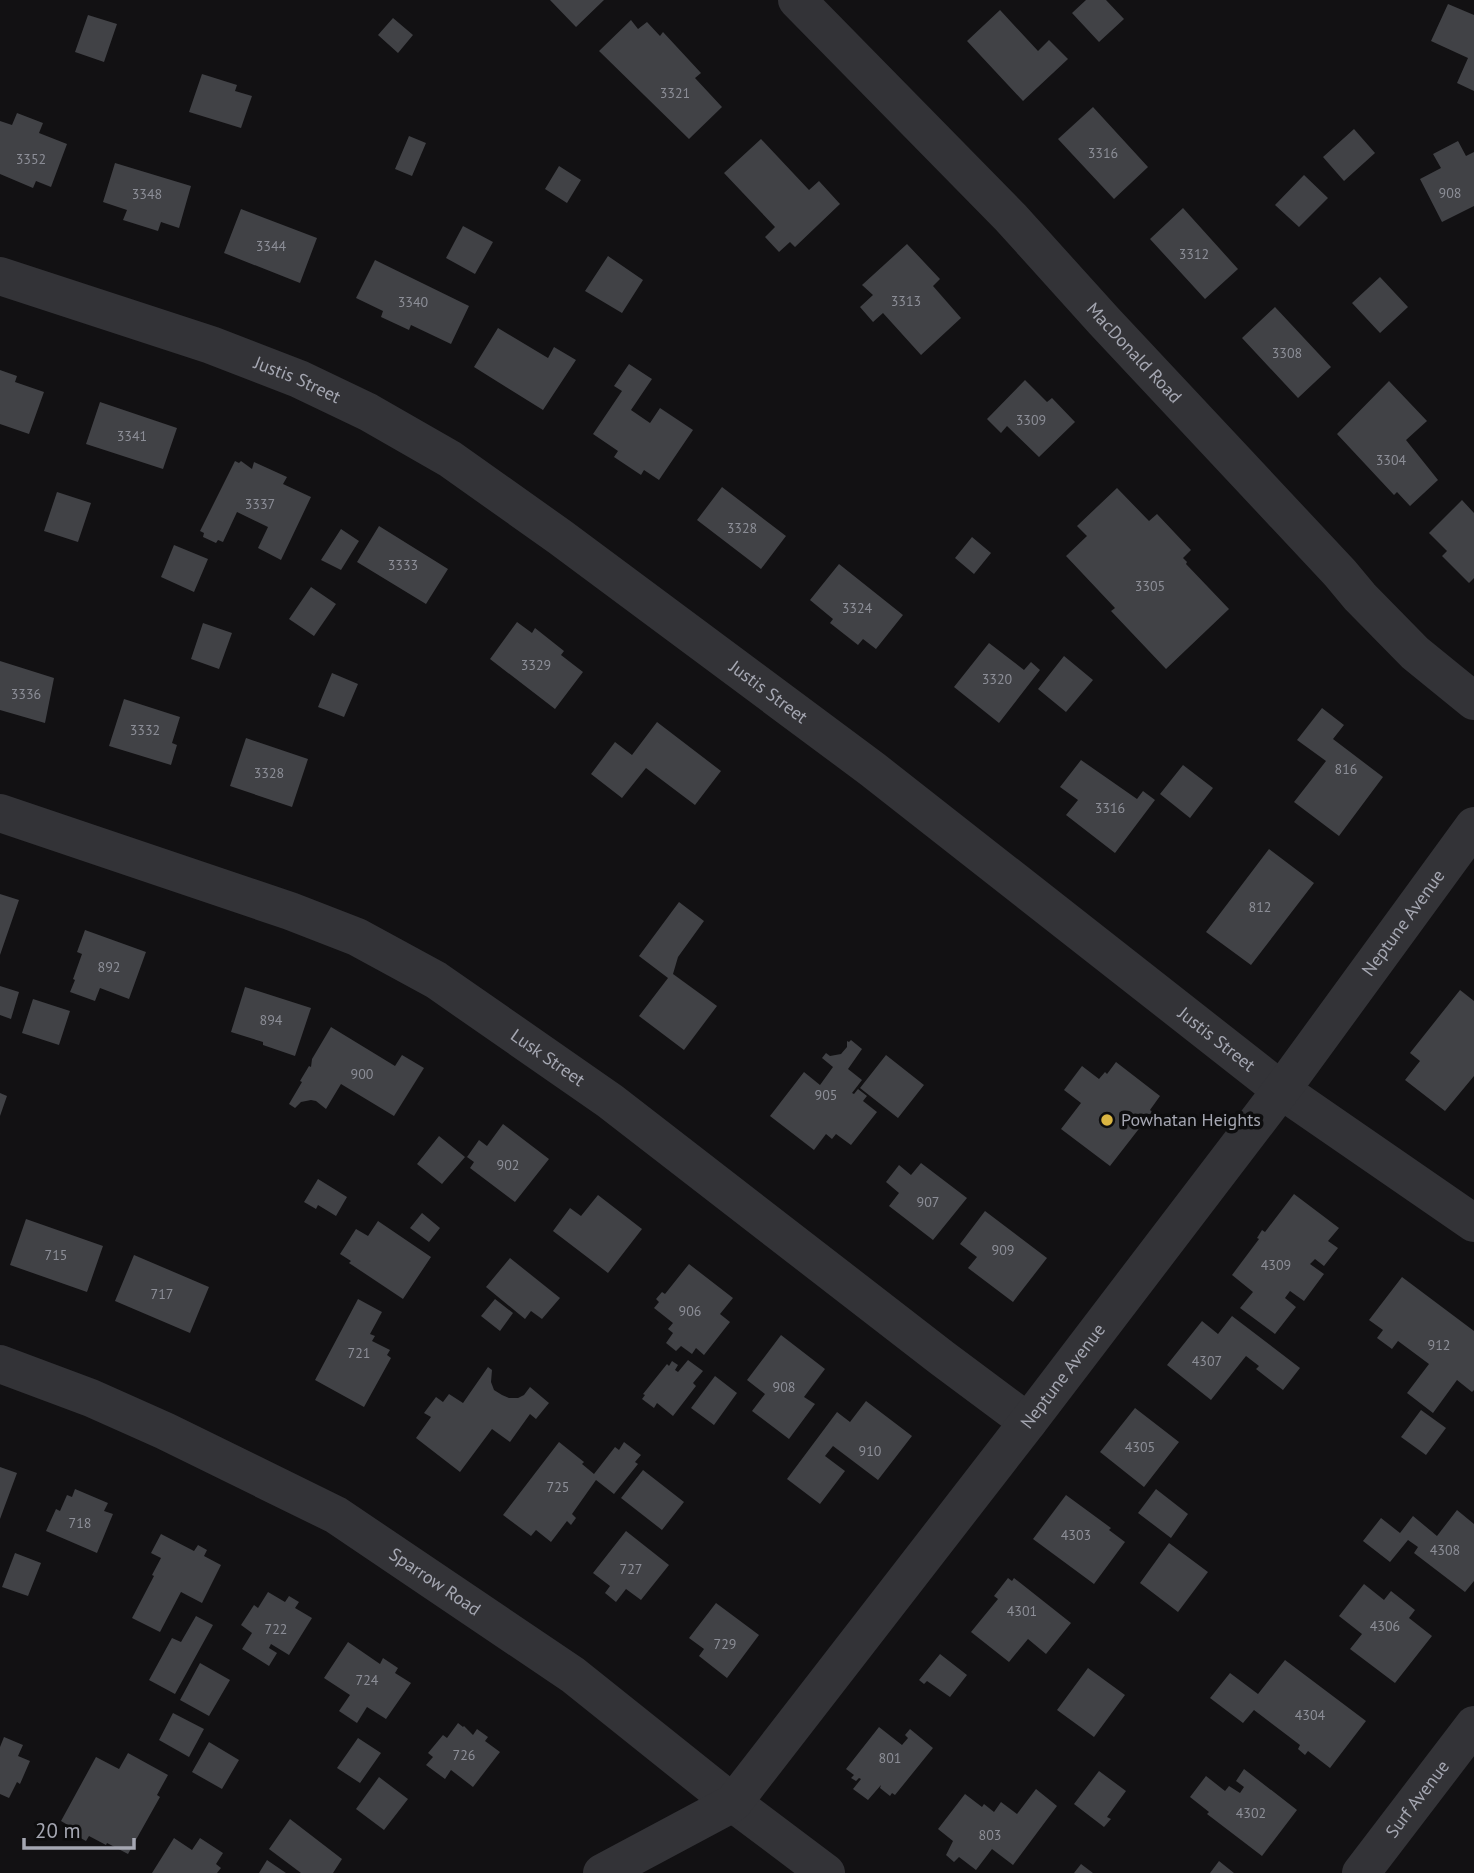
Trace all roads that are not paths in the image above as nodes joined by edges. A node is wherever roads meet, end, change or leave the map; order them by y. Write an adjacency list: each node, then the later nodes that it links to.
1 (797, 0): 3 (street, MacDonald Road)
2 (0, 276): 6 (street, Justis Street)
3 (1474, 701)
4 (0, 813): 9 (street, Lusk Street)
5 (1474, 826): 6 (street, Neptune Avenue)
6 (1281, 1090): 7 (street, Justis Street); 9 (street, Neptune Avenue)
7 (1474, 1223)
8 (0, 1364): 11 (street, Sparrow Road)
9 (1028, 1422): 11 (street, Neptune Avenue)
10 (1474, 1725): 14 (street, Surf Avenue)
11 (733, 1803): 12 (street, Neptune Avenue); 13 (street, Sparrow Road)
12 (602, 1873)
13 (826, 1873)
14 (1360, 1873)

